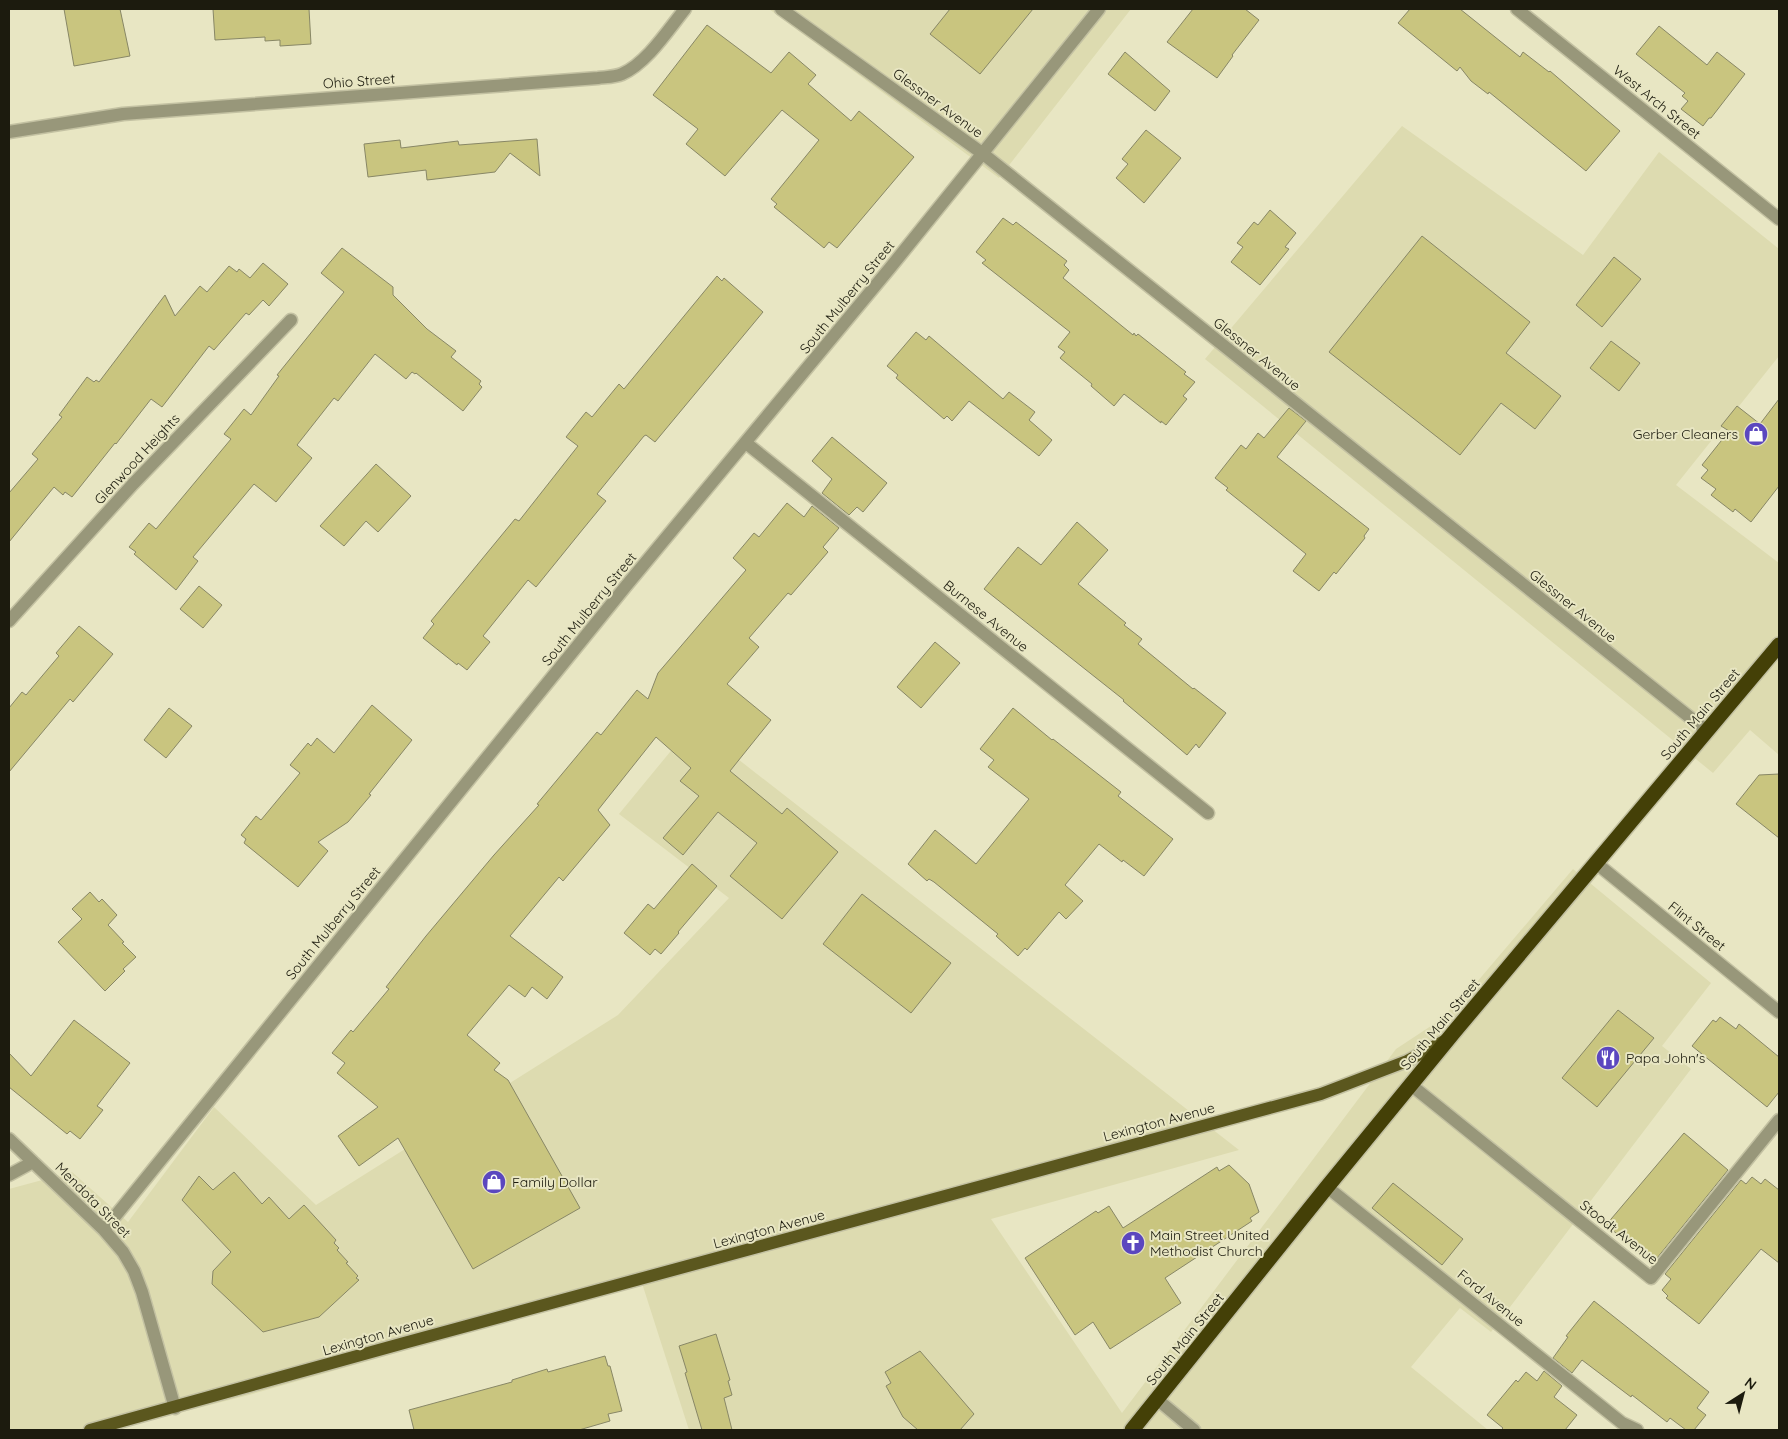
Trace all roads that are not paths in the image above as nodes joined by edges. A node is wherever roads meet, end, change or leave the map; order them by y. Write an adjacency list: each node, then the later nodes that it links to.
1 (685, 9): 5 (street, Ohio Street)
2 (781, 9): 6 (street, Glessner Avenue)
3 (1099, 9): 6 (street, South Mulberry Street)
4 (1517, 9): 7 (street, West Arch Street)
5 (9, 132)
6 (982, 154): 9 (street, South Mulberry Street); 12 (street, Glessner Avenue)
7 (1779, 219)
8 (291, 320): 10 (street, Glenwood Heights)
9 (746, 443): 13 (street, Burnese Avenue); 23 (street, South Mulberry Street)
10 (9, 621)
11 (1779, 645): 12 (highway, South Main Street)
12 (1707, 731): 14 (highway, South Main Street)
13 (1208, 813)
14 (1596, 863): 15 (street, Flint Street); 16 (highway, South Main Street)
15 (1779, 1012)
16 (1448, 1039): 17 (highway, South Main Street); 25 (main road, Lexington Avenue)
17 (1411, 1085): 18 (street, Stoodt Avenue); 22 (highway, South Main Street)
18 (1779, 1120)
19 (9, 1139): 20 (street, Mendota Street)
20 (33, 1162): 21 (street); 23 (street, Mendota Street)
21 (9, 1176)
22 (1327, 1187): 24 (highway, South Main Street); 29 (street, Ford Avenue)
23 (104, 1230): 25 (street, Mendota Street)
24 (1158, 1400): 27 (highway, South Main Street); 28 (street)
25 (175, 1408): 26 (main road, Lexington Avenue)
26 (90, 1430)
27 (1132, 1430)
28 (1194, 1430)
29 (1637, 1430)

